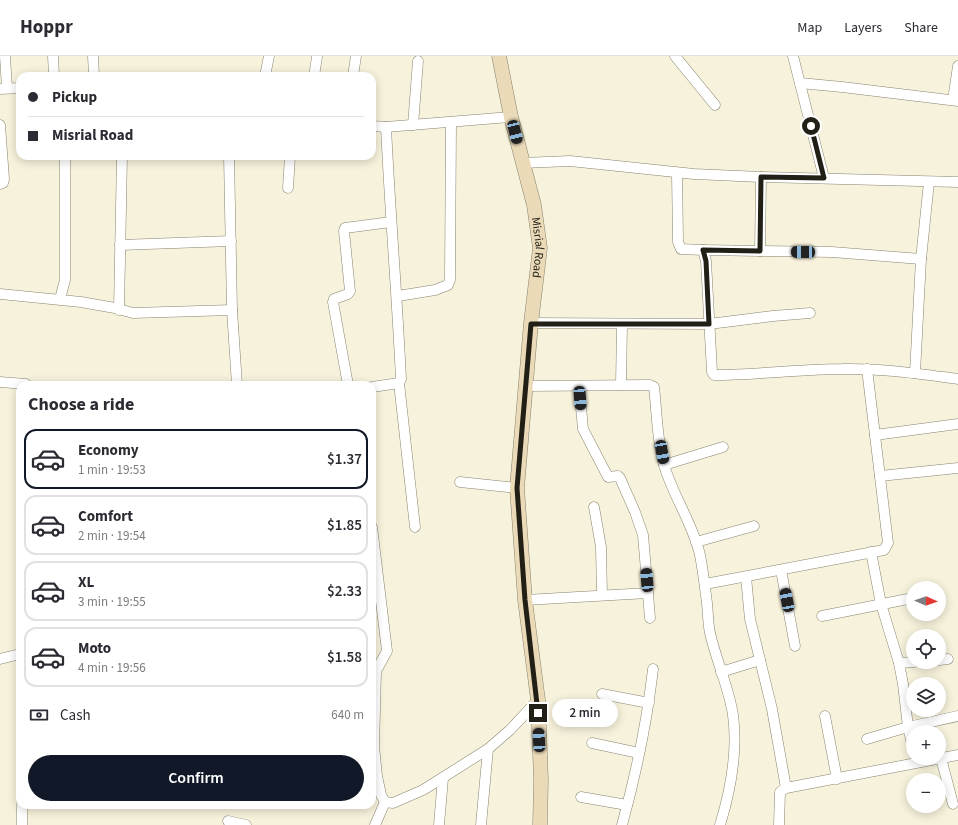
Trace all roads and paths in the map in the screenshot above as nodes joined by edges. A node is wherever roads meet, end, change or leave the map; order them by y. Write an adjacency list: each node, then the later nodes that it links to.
1 (5, 56): 18 (street)
2 (53, 56): 12 (street)
3 (93, 56): 13 (street)
4 (269, 56): 14 (street)
5 (356, 56): 16 (street)
6 (499, 56): 22 (main road, Misrial Road)
7 (676, 56): 21 (street)
8 (793, 56): 17 (street)
9 (317, 57): 15 (street)
10 (418, 61): 25 (street)
11 (958, 66): 20 (street)
12 (54, 72)
13 (94, 72)
14 (266, 72)
15 (315, 72)
16 (354, 72)
17 (800, 83): 20 (street); 35 (street)
18 (3, 88): 19 (street)
19 (16, 88)
20 (955, 101)
21 (715, 105)
22 (511, 117): 23 (street); 32 (main road, Misrial Road)
23 (451, 122): 25 (street); 47 (street)
24 (0, 125): 38 (street)
25 (414, 125): 27 (street)
26 (376, 126): 27 (street)
27 (386, 127): 40 (street)
28 (65, 160): 48 (street)
29 (122, 160): 42 (street)
30 (229, 160): 41 (street)
31 (290, 160): 39 (street)
32 (522, 163): 33 (street); 52 (main road, Misrial Road)
33 (677, 172): 34 (street); 43 (street)
34 (761, 177): 35 (street); 44 (street)
35 (824, 178): 36 (street)
36 (930, 182): 37 (street); 45 (street)
37 (958, 182)
38 (0, 184)
39 (288, 188)
40 (391, 222): 47 (street); 59 (street)
41 (231, 241): 42 (street); 50 (street)
42 (120, 245): 49 (street)
43 (703, 250): 44 (street); 54 (street)
44 (760, 251): 45 (street)
45 (921, 259): 56 (street)
46 (0, 294): 48 (street)
47 (398, 296): 62 (street)
48 (60, 299): 49 (street)
49 (120, 310): 50 (street)
50 (232, 310): 58 (street)
51 (810, 314): 54 (street)
52 (531, 324): 53 (street); 65 (main road, Misrial Road)
53 (622, 324): 54 (street); 63 (street)
54 (709, 324): 55 (street)
55 (867, 369): 56 (street); 68 (street)
56 (915, 373): 57 (street)
57 (958, 379)
58 (237, 381)
59 (347, 381)
60 (0, 382): 61 (street)
61 (16, 383)
62 (399, 383): 64 (street); 77 (street)
63 (621, 385): 66 (street); 70 (street)
64 (376, 386)
65 (526, 386): 66 (street); 74 (main road, Misrial Road)
66 (579, 386): 84 (street)
67 (958, 424): 68 (street)
68 (875, 435): 72 (street)
69 (724, 447): 70 (street)
70 (664, 465): 78 (street)
71 (958, 468): 72 (street)
72 (880, 476): 79 (street)
73 (460, 482): 74 (street)
74 (517, 488): 87 (main road, Misrial Road)
75 (594, 507): 85 (street)
76 (754, 526): 78 (street)
77 (415, 528)
78 (696, 542): 83 (street)
79 (872, 552): 81 (street); 88 (street)
80 (376, 560): 97 (street)
81 (781, 570): 82 (street); 91 (street)
82 (746, 577): 83 (street); 94 (street)
83 (705, 584): 99 (street)
84 (648, 593): 85 (street); 90 (street)
85 (602, 595): 87 (street)
86 (906, 599): 88 (street)
87 (525, 600): 101 (main road, Misrial Road)
88 (880, 604): 89 (street); 95 (street)
89 (822, 616)
90 (650, 618)
91 (795, 646)
92 (16, 655): 93 (street)
93 (0, 659)
94 (760, 660): 99 (street); 119 (street)
95 (899, 663): 96 (street); 105 (street)
96 (906, 663)
97 (376, 668)
98 (653, 669): 102 (street)
99 (720, 672): 133 (street)
100 (602, 694): 102 (street)
101 (538, 700): 110 (street); 131 (main road, Misrial Road)
102 (649, 703): 111 (street)
103 (825, 716): 118 (street)
104 (958, 716): 106 (street)
105 (908, 725)
106 (917, 725)
107 (906, 728): 108 (street)
108 (867, 739)
109 (592, 743): 111 (street)
110 (488, 749): 117 (street); 130 (street)
111 (639, 753): 123 (street)
112 (958, 755): 113 (street)
113 (946, 757)
114 (906, 762): 118 (street)
115 (943, 765): 122 (street)
116 (376, 766): 121 (street)
117 (442, 778): 121 (street); 129 (street)
118 (837, 778): 119 (street)
119 (786, 788): 134 (street)
120 (581, 797): 123 (street)
121 (385, 802): 128 (street)
122 (952, 804)
123 (627, 806): 132 (street)
124 (22, 809): 126 (street)
125 (228, 820): 127 (street)
126 (22, 825)
127 (246, 825)
128 (375, 825)
129 (439, 825)
130 (481, 825)
131 (540, 825)
132 (622, 825)
133 (720, 825)
134 (779, 825)

